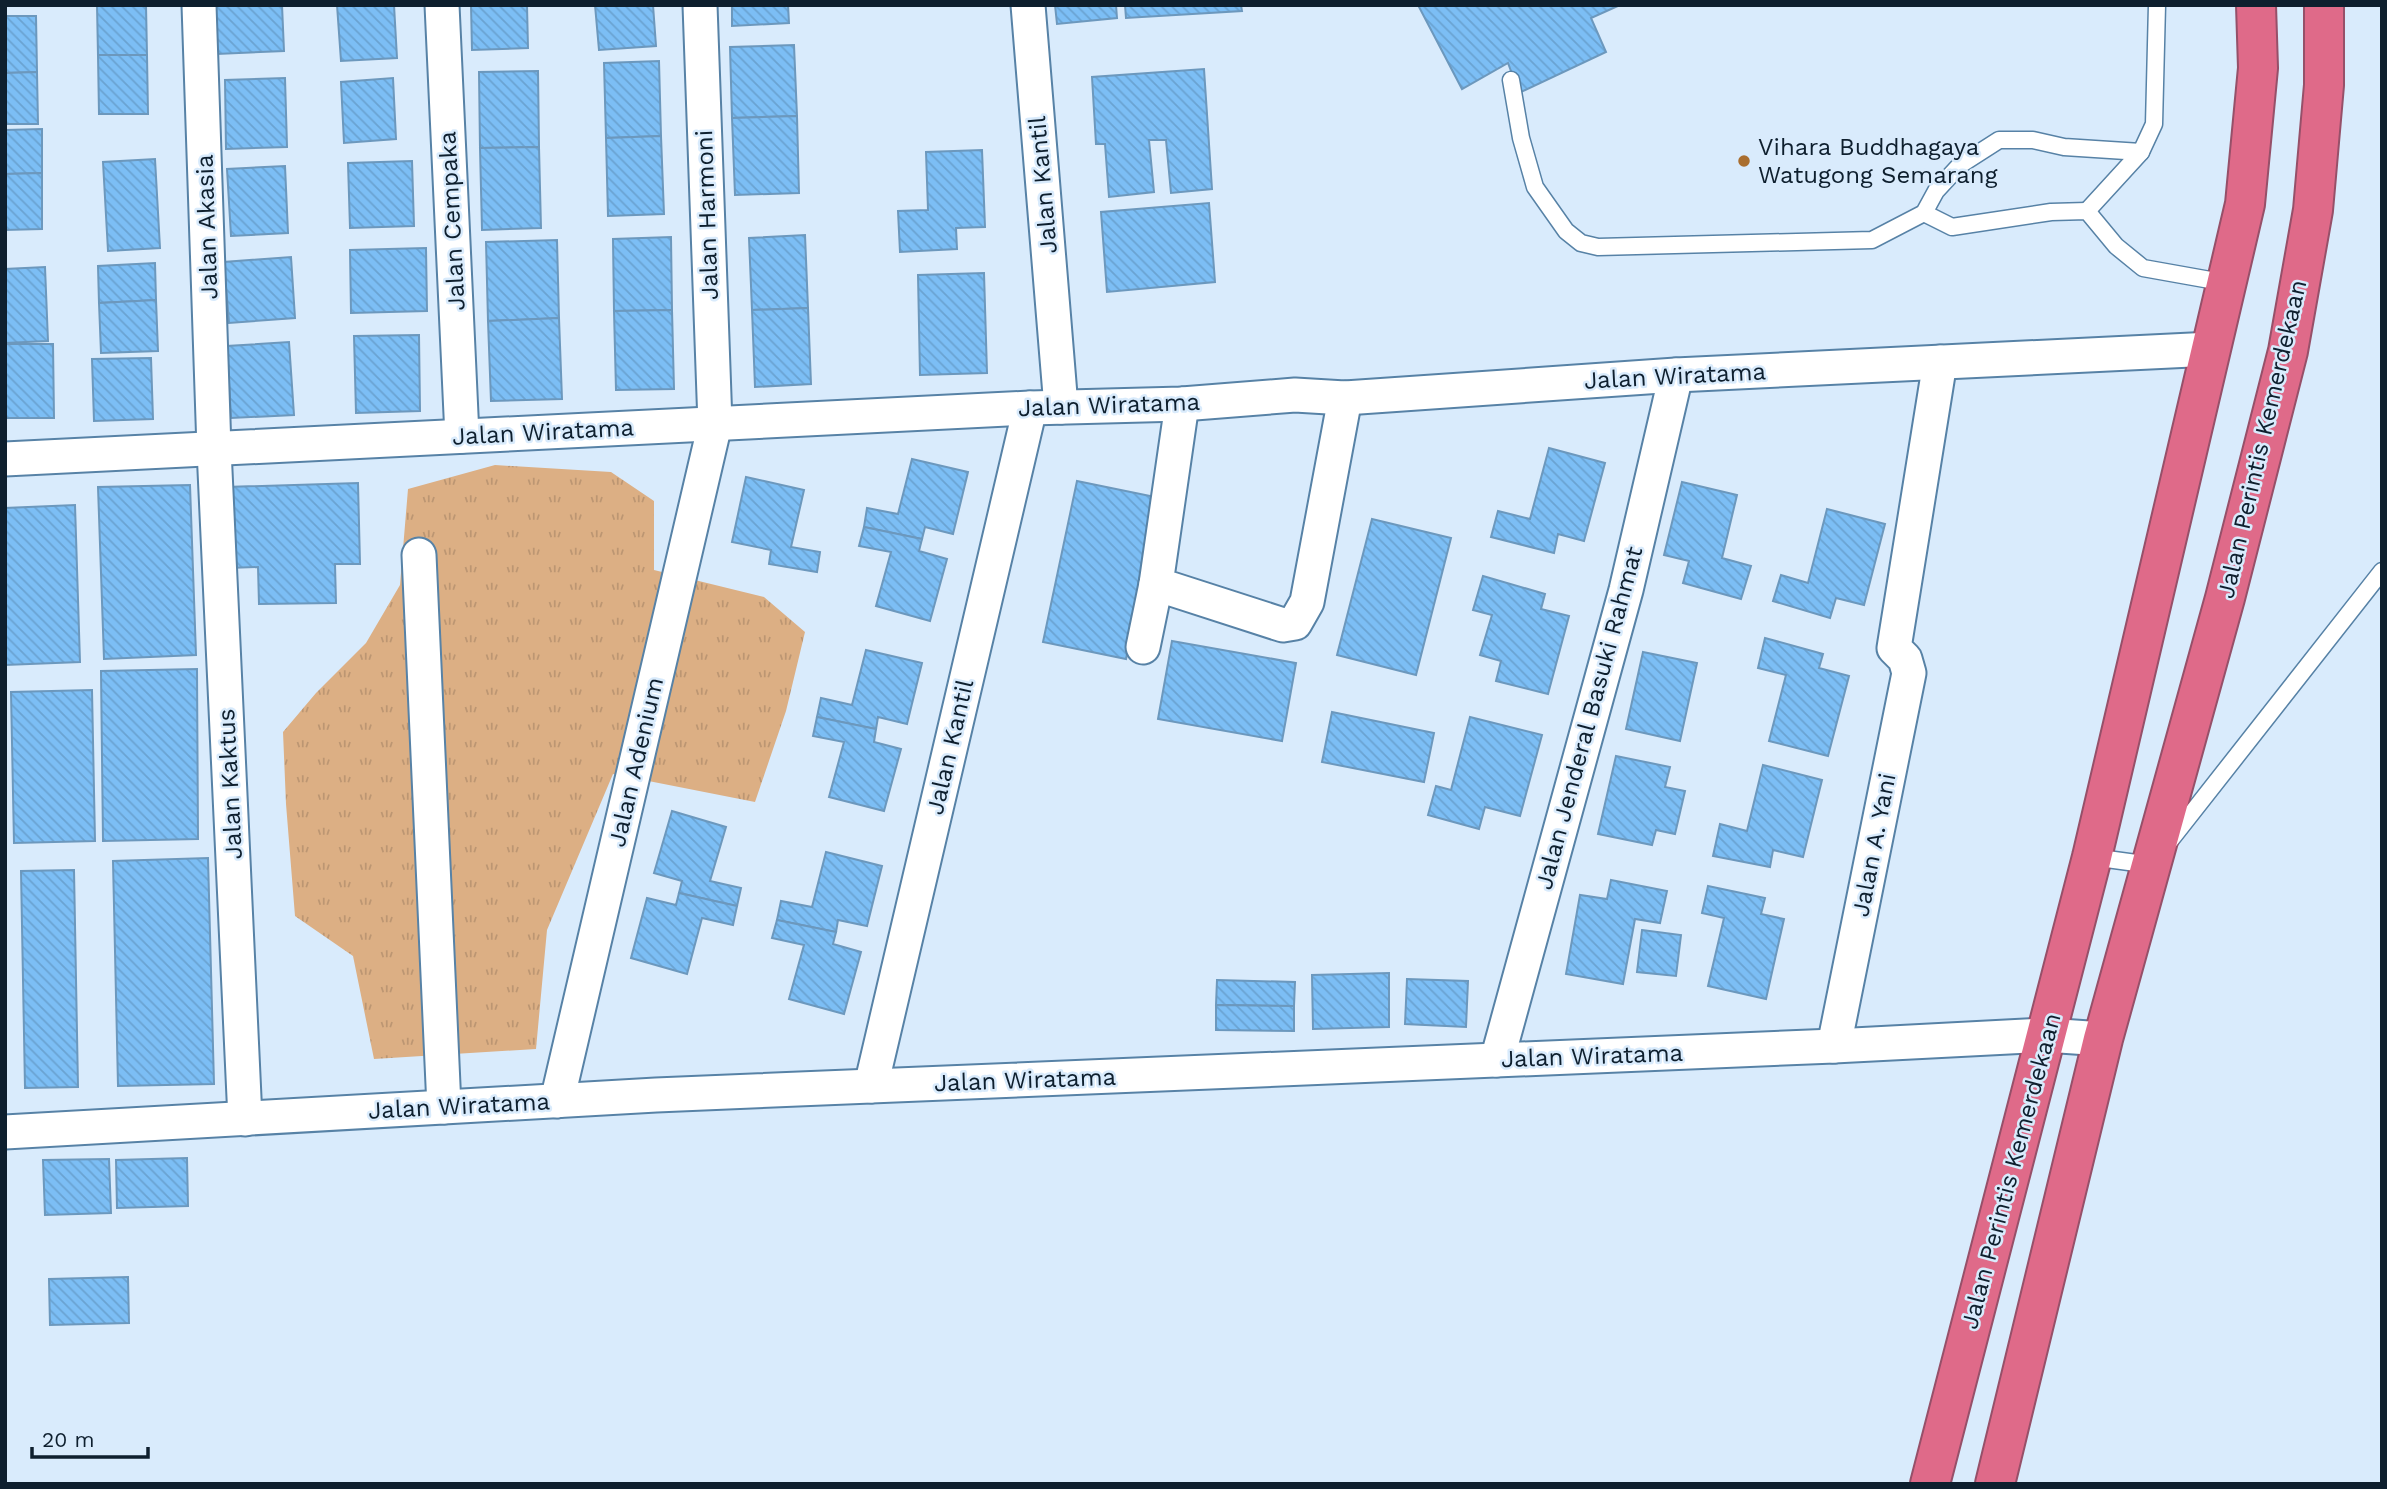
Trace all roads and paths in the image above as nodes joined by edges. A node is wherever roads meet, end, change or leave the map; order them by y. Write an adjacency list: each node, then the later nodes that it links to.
1 (199, 5): 21 (street, Jalan Akasia)
2 (442, 5): 20 (street, Jalan Cempaka)
3 (700, 5): 19 (street, Jalan Harmoni)
4 (1028, 5): 18 (street, Jalan Kantil)
5 (2157, 5): 9 (lane)
6 (2256, 5): 12 (highway, Jalan Perintis Kemerdekaan)
7 (2324, 5): 28 (highway, Jalan Perintis Kemerdekaan)
8 (1511, 79): 11 (lane)
9 (2141, 152): 10 (lane); 11 (lane)
10 (2087, 211): 11 (lane); 12 (lane)
11 (1924, 213)
12 (2227, 283): 13 (highway, Jalan Perintis Kemerdekaan)
13 (2212, 349): 14 (street, Jalan Wiratama); 27 (highway, Jalan Perintis Kemerdekaan)
14 (1940, 362): 15 (street, Jalan Wiratama); 31 (street, Jalan A. Yani)
15 (1676, 375): 16 (street, Jalan Wiratama); 32 (street, Jalan Jenderal Basuki Rahmat)
16 (1345, 398): 17 (street, Jalan Wiratama); 25 (street)
17 (1182, 404): 18 (street, Jalan Wiratama); 25 (street)
18 (1045, 408): 19 (street, Jalan Wiratama); 33 (street, Jalan Kantil)
19 (715, 424): 20 (street, Jalan Wiratama); 34 (street, Jalan Adenium)
20 (462, 436): 21 (street, Jalan Wiratama)
21 (214, 449): 22 (street, Jalan Wiratama); 36 (street, Jalan Kaktus)
22 (5, 459)
23 (419, 555): 35 (street)
24 (2382, 571): 28 (lane)
25 (1156, 584): 26 (street)
26 (1143, 647)
27 (2092, 858): 28 (lane); 29 (highway, Jalan Perintis Kemerdekaan)
28 (2151, 865): 30 (highway, Jalan Perintis Kemerdekaan)
29 (2046, 1035): 30 (street, Jalan Wiratama); 31 (street, Jalan Wiratama); 38 (highway, Jalan Perintis Kemerdekaan)
30 (2103, 1039): 39 (highway, Jalan Perintis Kemerdekaan)
31 (1834, 1046): 32 (street, Jalan Wiratama)
32 (1497, 1060): 33 (street, Jalan Wiratama)
33 (871, 1086): 34 (street, Jalan Wiratama)
34 (557, 1101): 35 (street, Jalan Wiratama)
35 (444, 1107): 36 (street, Jalan Wiratama)
36 (246, 1119): 37 (street, Jalan Wiratama)
37 (5, 1132)
38 (1930, 1484)
39 (1995, 1484)

